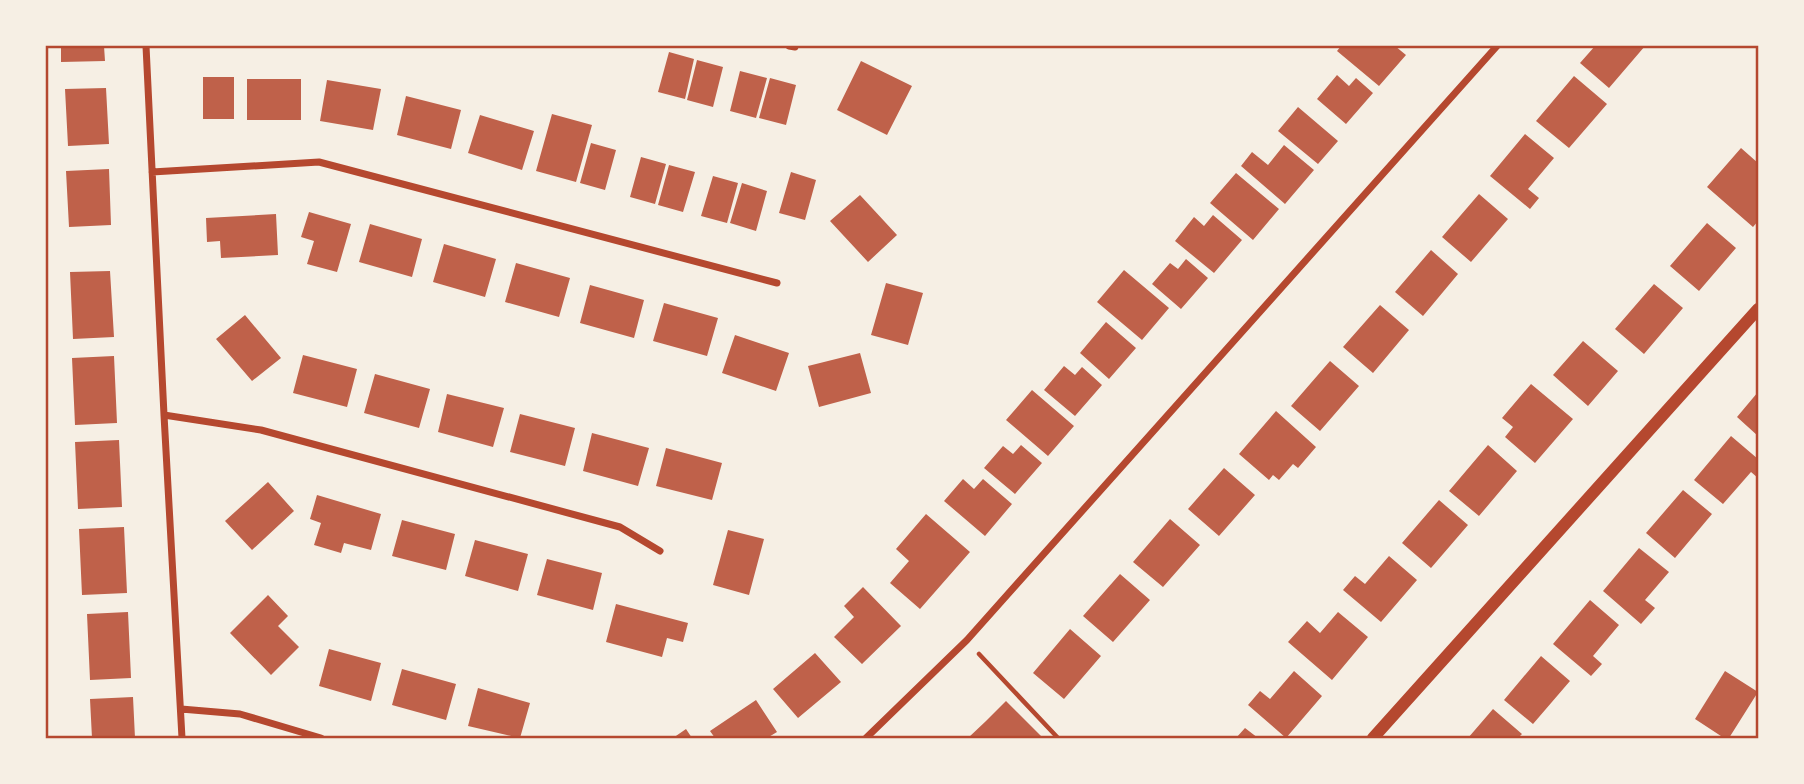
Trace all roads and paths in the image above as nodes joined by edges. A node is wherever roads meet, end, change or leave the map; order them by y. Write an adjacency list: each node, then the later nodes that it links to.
1 (146, 46): 3 (street)
2 (1497, 46): 8 (street)
3 (152, 172): 4 (street); 6 (street)
4 (777, 282)
5 (1759, 309): 14 (street)
6 (163, 415): 7 (street); 9 (street)
7 (660, 551)
8 (967, 640): 12 (street); 13 (path)
9 (181, 709): 10 (street); 11 (street)
10 (182, 738)
11 (321, 738)
12 (866, 738)
13 (1058, 738)
14 (1373, 738)

